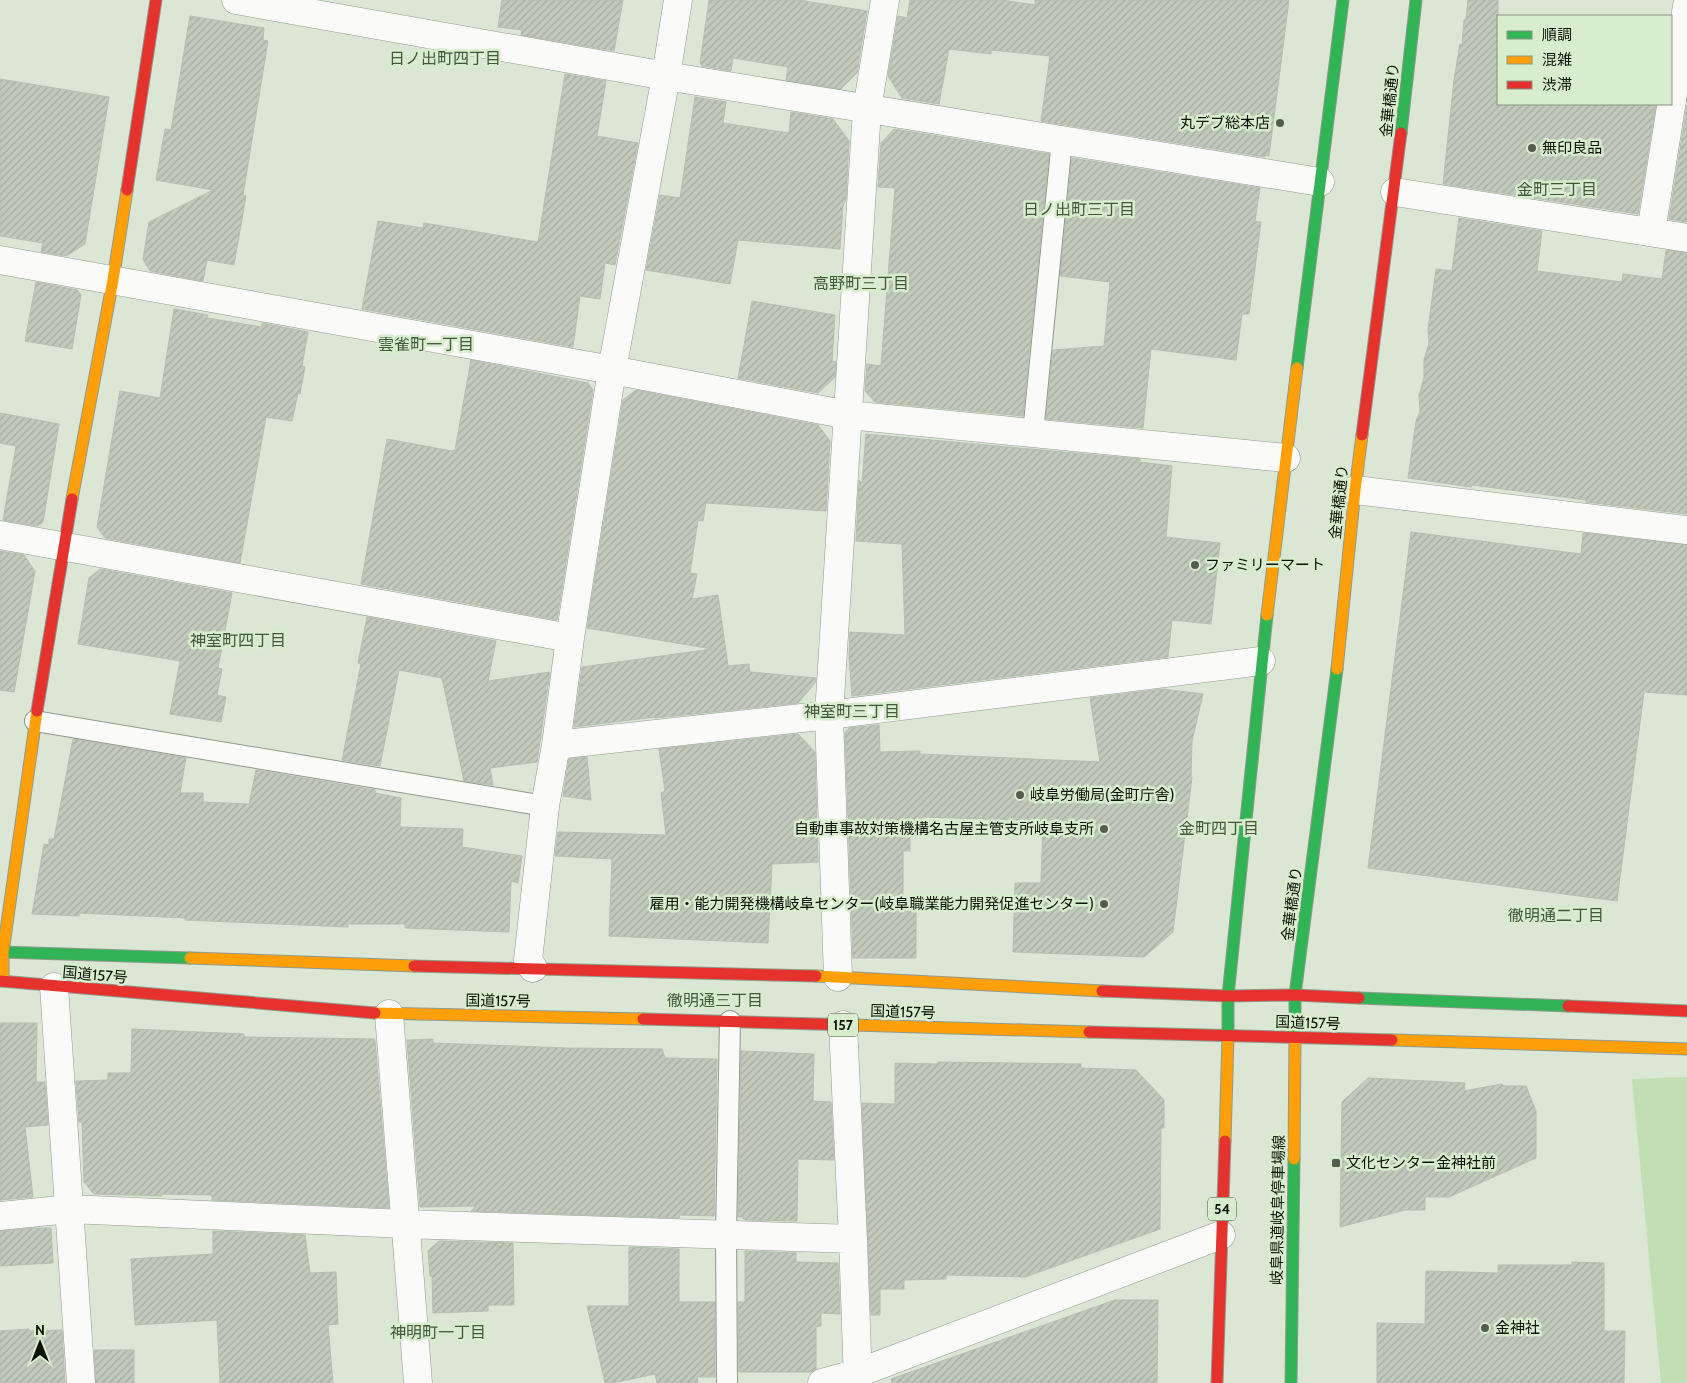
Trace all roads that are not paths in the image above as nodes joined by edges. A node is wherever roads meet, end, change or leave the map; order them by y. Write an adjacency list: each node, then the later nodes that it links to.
1 (156, 0): 18 (main road)
2 (236, 0): 8 (street)
3 (678, 0): 8 (street)
4 (885, 0): 11 (street)
5 (1343, 0): 13 (main road)
6 (1416, 0): 14 (main road, 金華橋通り)
7 (1687, 6): 9 (street)
8 (666, 76): 11 (street); 19 (street)
9 (1672, 100)
10 (1671, 105): 15 (street)
11 (867, 109): 12 (street); 20 (street)
12 (1062, 140): 13 (street); 21 (lane)
13 (1320, 182): 22 (main road)
14 (1395, 192): 15 (street); 23 (main road, 金華橋通り)
15 (1651, 232): 16 (street)
16 (1687, 238)
17 (0, 260): 18 (street)
18 (113, 280): 19 (street); 26 (main road)
19 (612, 370): 20 (street); 27 (street)
20 (848, 415): 21 (street); 29 (street)
21 (1033, 433): 22 (street)
22 (1286, 458): 28 (main road)
23 (1355, 490): 24 (street); 38 (main road, 金華橋通り)
24 (1687, 530)
25 (0, 535): 26 (street)
26 (63, 546): 27 (street); 30 (main road)
27 (570, 638): 31 (street)
28 (1261, 661): 29 (street); 39 (main road)
29 (829, 715): 31 (street); 35 (street)
30 (35, 721): 32 (lane); 33 (main road)
31 (556, 745): 32 (street)
32 (545, 806): 34 (street)
33 (2, 952): 34 (main road, 国道157号); 36 (main road)
34 (533, 968): 35 (main road, 国道157号)
35 (838, 977): 39 (main road, 国道157号)
36 (2, 981): 37 (main road, 国道157号 / 157)
37 (54, 987): 41 (main road, 国道157号 / 157); 47 (street)
38 (1295, 995): 39 (main road, 国道157号); 40 (main road, 国道157号); 45 (main road, 金華橋通り)
39 (1228, 996): 44 (main road)
40 (1687, 1011)
41 (388, 1014): 42 (main road, 国道157号 / 157); 49 (street)
42 (730, 1020): 43 (main road, 国道157号 / 157); 50 (lane)
43 (843, 1026): 44 (main road, 国道157号 / 157); 52 (street)
44 (1228, 1036): 45 (main road, 国道157号 / 157); 51 (main road, 54)
45 (1296, 1037): 46 (main road, 国道157号 / 157); 59 (main road, 岐阜県道岐阜停車場線)
46 (1687, 1049)
47 (69, 1209): 48 (street); 49 (street); 54 (street)
48 (0, 1216)
49 (405, 1224): 50 (street); 55 (street)
50 (726, 1235): 52 (street); 56 (lane)
51 (1221, 1235): 53 (street); 58 (main road, 54)
52 (854, 1239): 53 (street)
53 (858, 1378): 57 (street)
54 (81, 1383)
55 (418, 1383)
56 (727, 1383)
57 (822, 1383)
58 (1217, 1383)
59 (1290, 1383)

